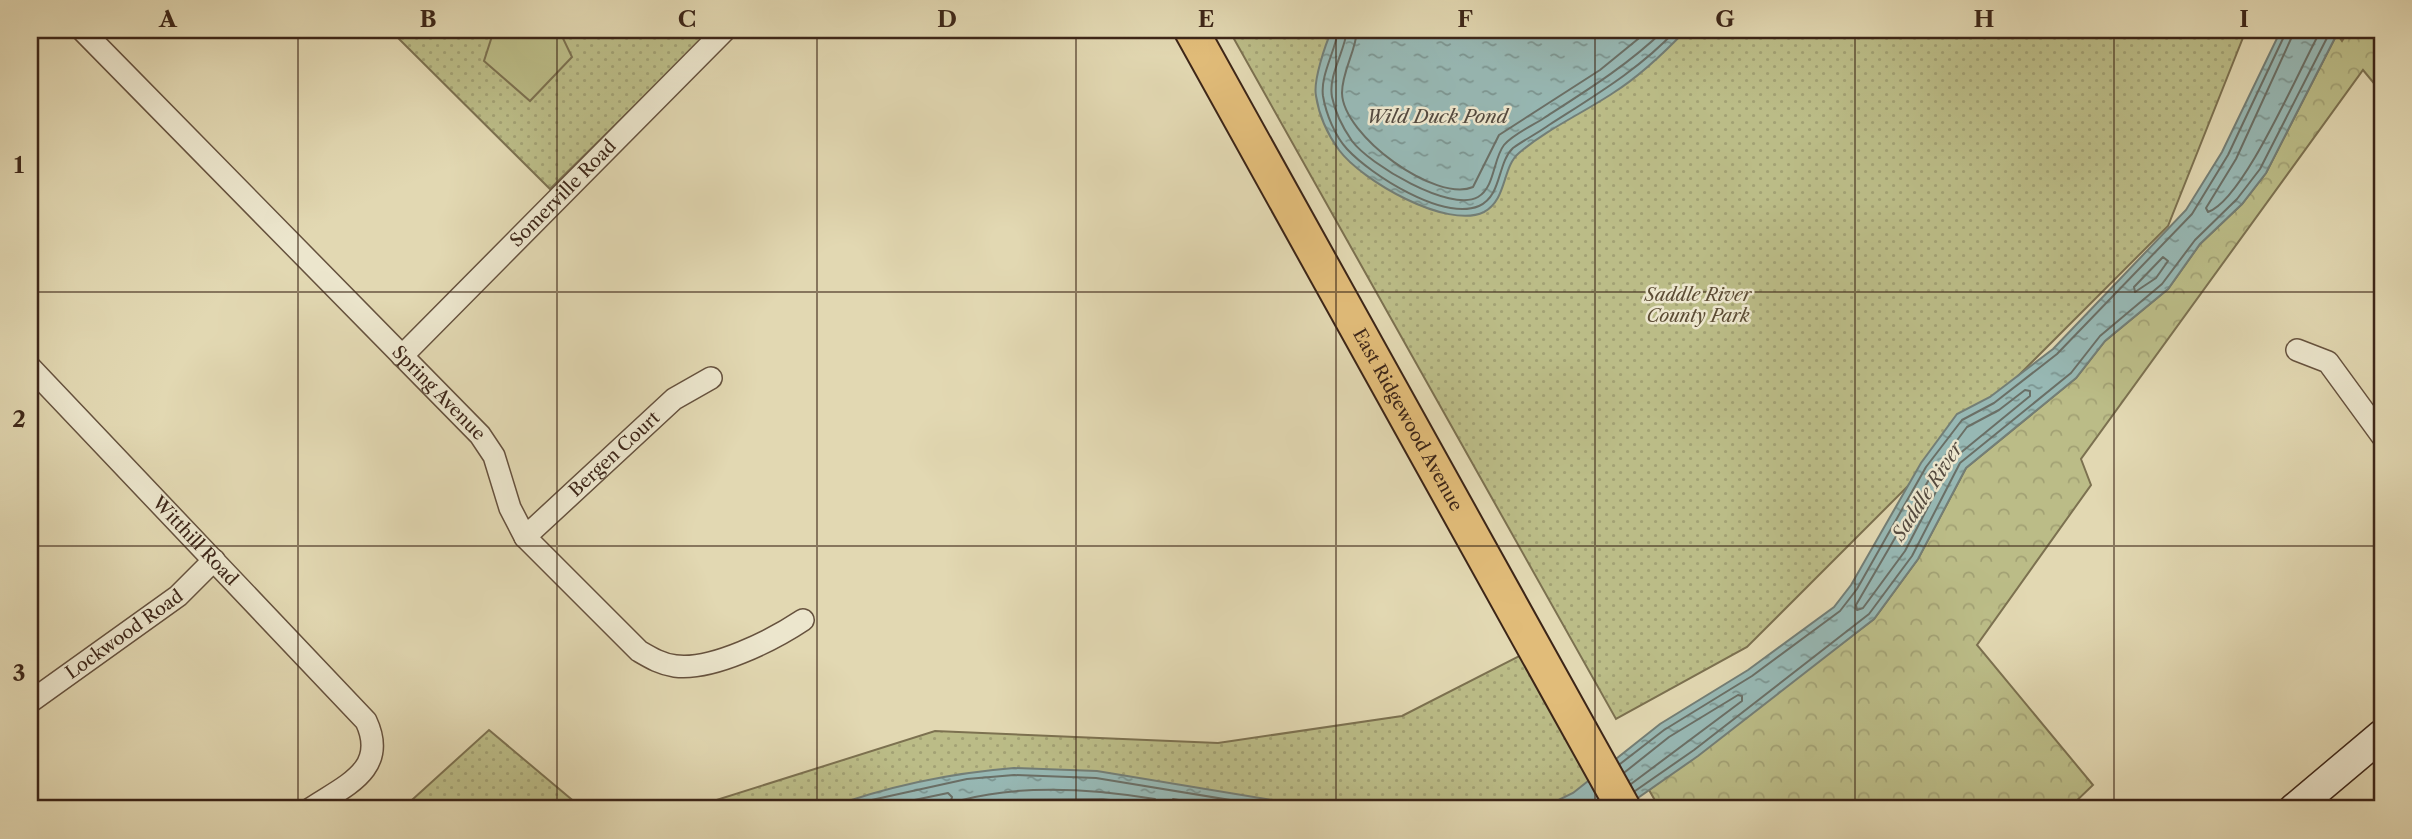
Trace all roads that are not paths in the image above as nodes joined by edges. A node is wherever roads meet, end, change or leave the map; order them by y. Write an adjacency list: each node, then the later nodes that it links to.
1 (82, 30): 5 (street, Spring Avenue)
2 (725, 30): 5 (street, Somerville Road)
3 (1191, 30): 15 (main road, East Ridgewood Avenue)
4 (2297, 350): 8 (street)
5 (402, 356): 9 (street, Spring Avenue)
6 (30, 367): 10 (street, Witthill Road)
7 (711, 378): 9 (street, Bergen Court)
8 (2382, 436)
9 (525, 537): 11 (street, Spring Avenue)
10 (214, 560): 12 (street, Lockwood Road); 14 (street, Witthill Road)
11 (803, 620)
12 (30, 702)
13 (2382, 735): 16 (main road)
14 (310, 809)
15 (1624, 809)
16 (2294, 809)

